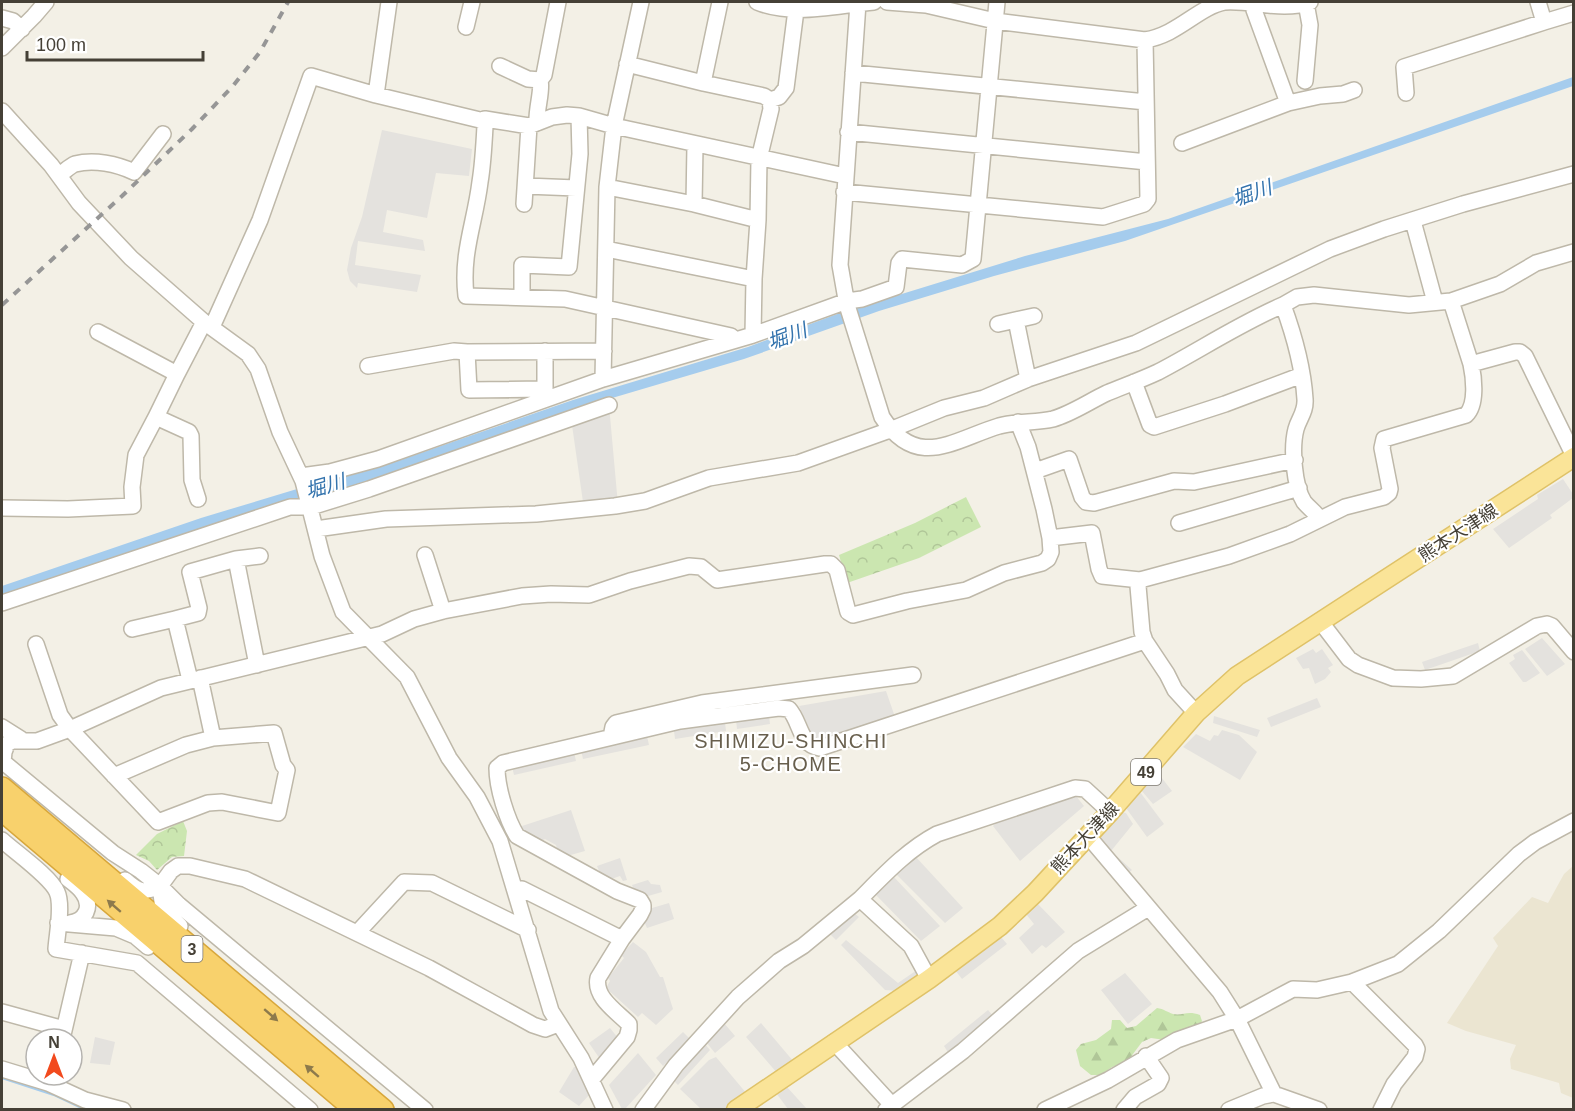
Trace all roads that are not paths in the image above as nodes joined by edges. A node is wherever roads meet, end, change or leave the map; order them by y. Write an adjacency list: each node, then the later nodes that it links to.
1 (46, 2): 22 (street)
2 (388, 2): 34 (street)
3 (472, 2): 21 (street)
4 (558, 2): 28 (street)
5 (640, 2): 25 (street)
6 (720, 2): 30 (street)
7 (757, 2): 16 (street)
8 (874, 2): 14 (street)
9 (887, 2): 19 (street)
10 (997, 2): 19 (street)
11 (1226, 2): 15 (street); 23 (street)
12 (1308, 2): 15 (street); 29 (street)
13 (1538, 2): 20 (street)
14 (858, 3): 16 (street); 27 (street)
15 (1254, 4): 37 (street)
16 (796, 10): 35 (street)
17 (1574, 13): 20 (street)
18 (2, 18): 22 (street)
19 (994, 21): 23 (street); 31 (street)
20 (1544, 22): 33 (street)
21 (466, 27)
22 (22, 28): 24 (street)
23 (1145, 40): 36 (street)
24 (2, 48)
25 (627, 64): 30 (street); 42 (street)
26 (500, 66): 28 (street)
27 (853, 73): 31 (street); 43 (street)
28 (540, 80): 41 (street)
29 (1305, 81)
30 (704, 83): 35 (street)
31 (988, 86): 36 (street); 47 (street)
32 (1354, 90): 37 (street)
33 (1406, 93)
34 (376, 95): 40 (street); 74 (street)
35 (770, 100): 48 (street)
36 (1146, 102): 49 (street)
37 (1288, 103): 45 (street)
38 (2, 111): 51 (street)
39 (579, 116): 41 (street); 42 (street); 55 (street)
40 (483, 121): 41 (street); 65 (street)
41 (533, 124): 53 (street)
42 (614, 126): 46 (street); 54 (street)
43 (848, 132): 47 (street); 52 (street)
44 (163, 134): 51 (street)
45 (1182, 143)
46 (695, 145): 48 (street); 58 (street)
47 (983, 146): 49 (street); 59 (street)
48 (759, 159): 52 (street); 60 (street)
49 (1147, 162): 59 (street)
50 (1574, 174): 61 (street)
51 (59, 176): 74 (street)
52 (845, 176): 56 (street)
53 (526, 186): 55 (street); 57 (street)
54 (607, 187): 58 (street); 62 (street)
55 (576, 188): 65 (street)
56 (844, 192): 59 (street); 68 (street)
57 (524, 204)
58 (694, 204): 60 (street)
59 (978, 205): 68 (street)
60 (758, 219): 64 (street)
61 (1413, 221): 67 (street); 86 (street)
62 (606, 249): 64 (street); 70 (street)
63 (1574, 252): 66 (street)
64 (754, 279): 76 (street)
65 (522, 298): 70 (street)
66 (1451, 301): 67 (street); 81 (street)
67 (1435, 302): 69 (street)
68 (847, 303): 76 (street); 91 (street)
69 (1283, 305): 84 (street); 87 (street)
70 (605, 309): 77 (street); 79 (street)
71 (1034, 316): 72 (street)
72 (1016, 320): 73 (street); 86 (street)
73 (998, 324)
74 (208, 325): 83 (street); 95 (street)
75 (98, 332): 83 (street)
76 (753, 335): 77 (street)
77 (735, 340): 85 (street)
78 (545, 351): 79 (street); 80 (street); 80 (street)
79 (604, 351): 85 (street)
80 (467, 352): 82 (street)
81 (1471, 364): 92 (street); 100 (street)
82 (368, 366)
83 (177, 374): 89 (street)
84 (1302, 375): 87 (street); 93 (street)
85 (603, 379): 95 (street)
86 (1028, 379): 91 (street)
87 (1134, 382): 90 (street)
88 (609, 405): 98 (street)
89 (156, 417): 97 (street); 99 (street)
90 (1018, 422): 91 (street); 94 (street)
91 (890, 430): 102 (street)
92 (1574, 457): 111 (main road, 熊本大津線 / 49)
93 (1295, 460): 94 (street); 96 (street)
94 (1035, 471): 103 (street)
95 (302, 479): 98 (street)
96 (1299, 488): 100 (street); 101 (street)
97 (198, 499)
98 (311, 506): 102 (street); 108 (street)
99 (2, 508)
100 (1320, 519): 107 (street)
101 (1179, 523)
102 (316, 529): 113 (street)
103 (1050, 538): 107 (street); 109 (street)
104 (424, 555): 109 (street)
105 (260, 556): 106 (street)
106 (236, 559): 110 (street); 117 (street)
107 (1140, 580): 114 (street)
108 (2, 603)
109 (443, 610): 113 (street)
110 (175, 619): 112 (street); 119 (street)
111 (1320, 621): 116 (street); 120 (main road, 熊本大津線 / 49)
112 (132, 629)
113 (369, 637): 117 (street); 136 (street)
114 (1144, 641): 120 (street); 123 (street)
115 (36, 644): 122 (street)
116 (1574, 652)
117 (257, 665): 119 (street)
118 (913, 675): 123 (street)
119 (195, 679): 122 (street); 124 (street)
120 (1196, 713): 130 (main road, 熊本大津線 / 49)
121 (2, 727): 125 (street)
122 (70, 729): 125 (street); 127 (street)
123 (611, 737): 142 (street)
124 (213, 738): 127 (street); 127 (street)
125 (21, 739): 126 (street)
126 (2, 761): 135 (street)
127 (114, 776)
128 (2, 785): 135 (street); 146 (highway, 3)
129 (2, 810): 146 (highway, 3, one-way to 129)
130 (1110, 812): 133 (main road, 熊本大津線 / 49); 137 (street)
131 (2, 820): 139 (street)
132 (1574, 821): 145 (street)
133 (1088, 836): 138 (street); 144 (main road, 熊本大津線 / 49)
134 (2, 840): 139 (street)
135 (160, 886): 141 (street); 146 (street); 164 (street)
136 (515, 889): 140 (street); 142 (street)
137 (860, 899): 144 (street); 166 (street)
138 (1148, 908): 148 (street); 159 (street)
139 (63, 923): 143 (street); 146 (street)
140 (528, 930): 141 (street); 149 (street)
141 (357, 933): 149 (street)
142 (622, 939): 156 (street)
143 (82, 953): 151 (street); 161 (street)
144 (929, 979): 152 (main road, 熊本大津線 / 49)
145 (1352, 982): 148 (street); 172 (street)
146 (241, 1001): 162 (highway, 3, one-way to 146); 163 (highway, 3, one-way to 163)
147 (2, 1012): 150 (street)
148 (1237, 1019): 153 (street); 158 (street)
149 (558, 1024): 156 (street)
150 (44, 1027)
151 (65, 1027)
152 (834, 1042): 159 (street); 167 (main road, 熊本大津線 / 49)
153 (1146, 1056): 168 (street); 169 (street)
154 (2, 1069): 155 (street)
155 (24, 1074)
156 (592, 1079): 165 (street)
157 (63, 1087): 160 (street)
158 (1274, 1094): 170 (street); 171 (street)
159 (889, 1107)
160 (123, 1110)
161 (310, 1110)
162 (356, 1110)
163 (383, 1110)
164 (425, 1110)
165 (604, 1110)
166 (643, 1110)
167 (736, 1110)
168 (1045, 1110)
169 (1124, 1110)
170 (1229, 1110)
171 (1319, 1110)
172 (1381, 1110)

